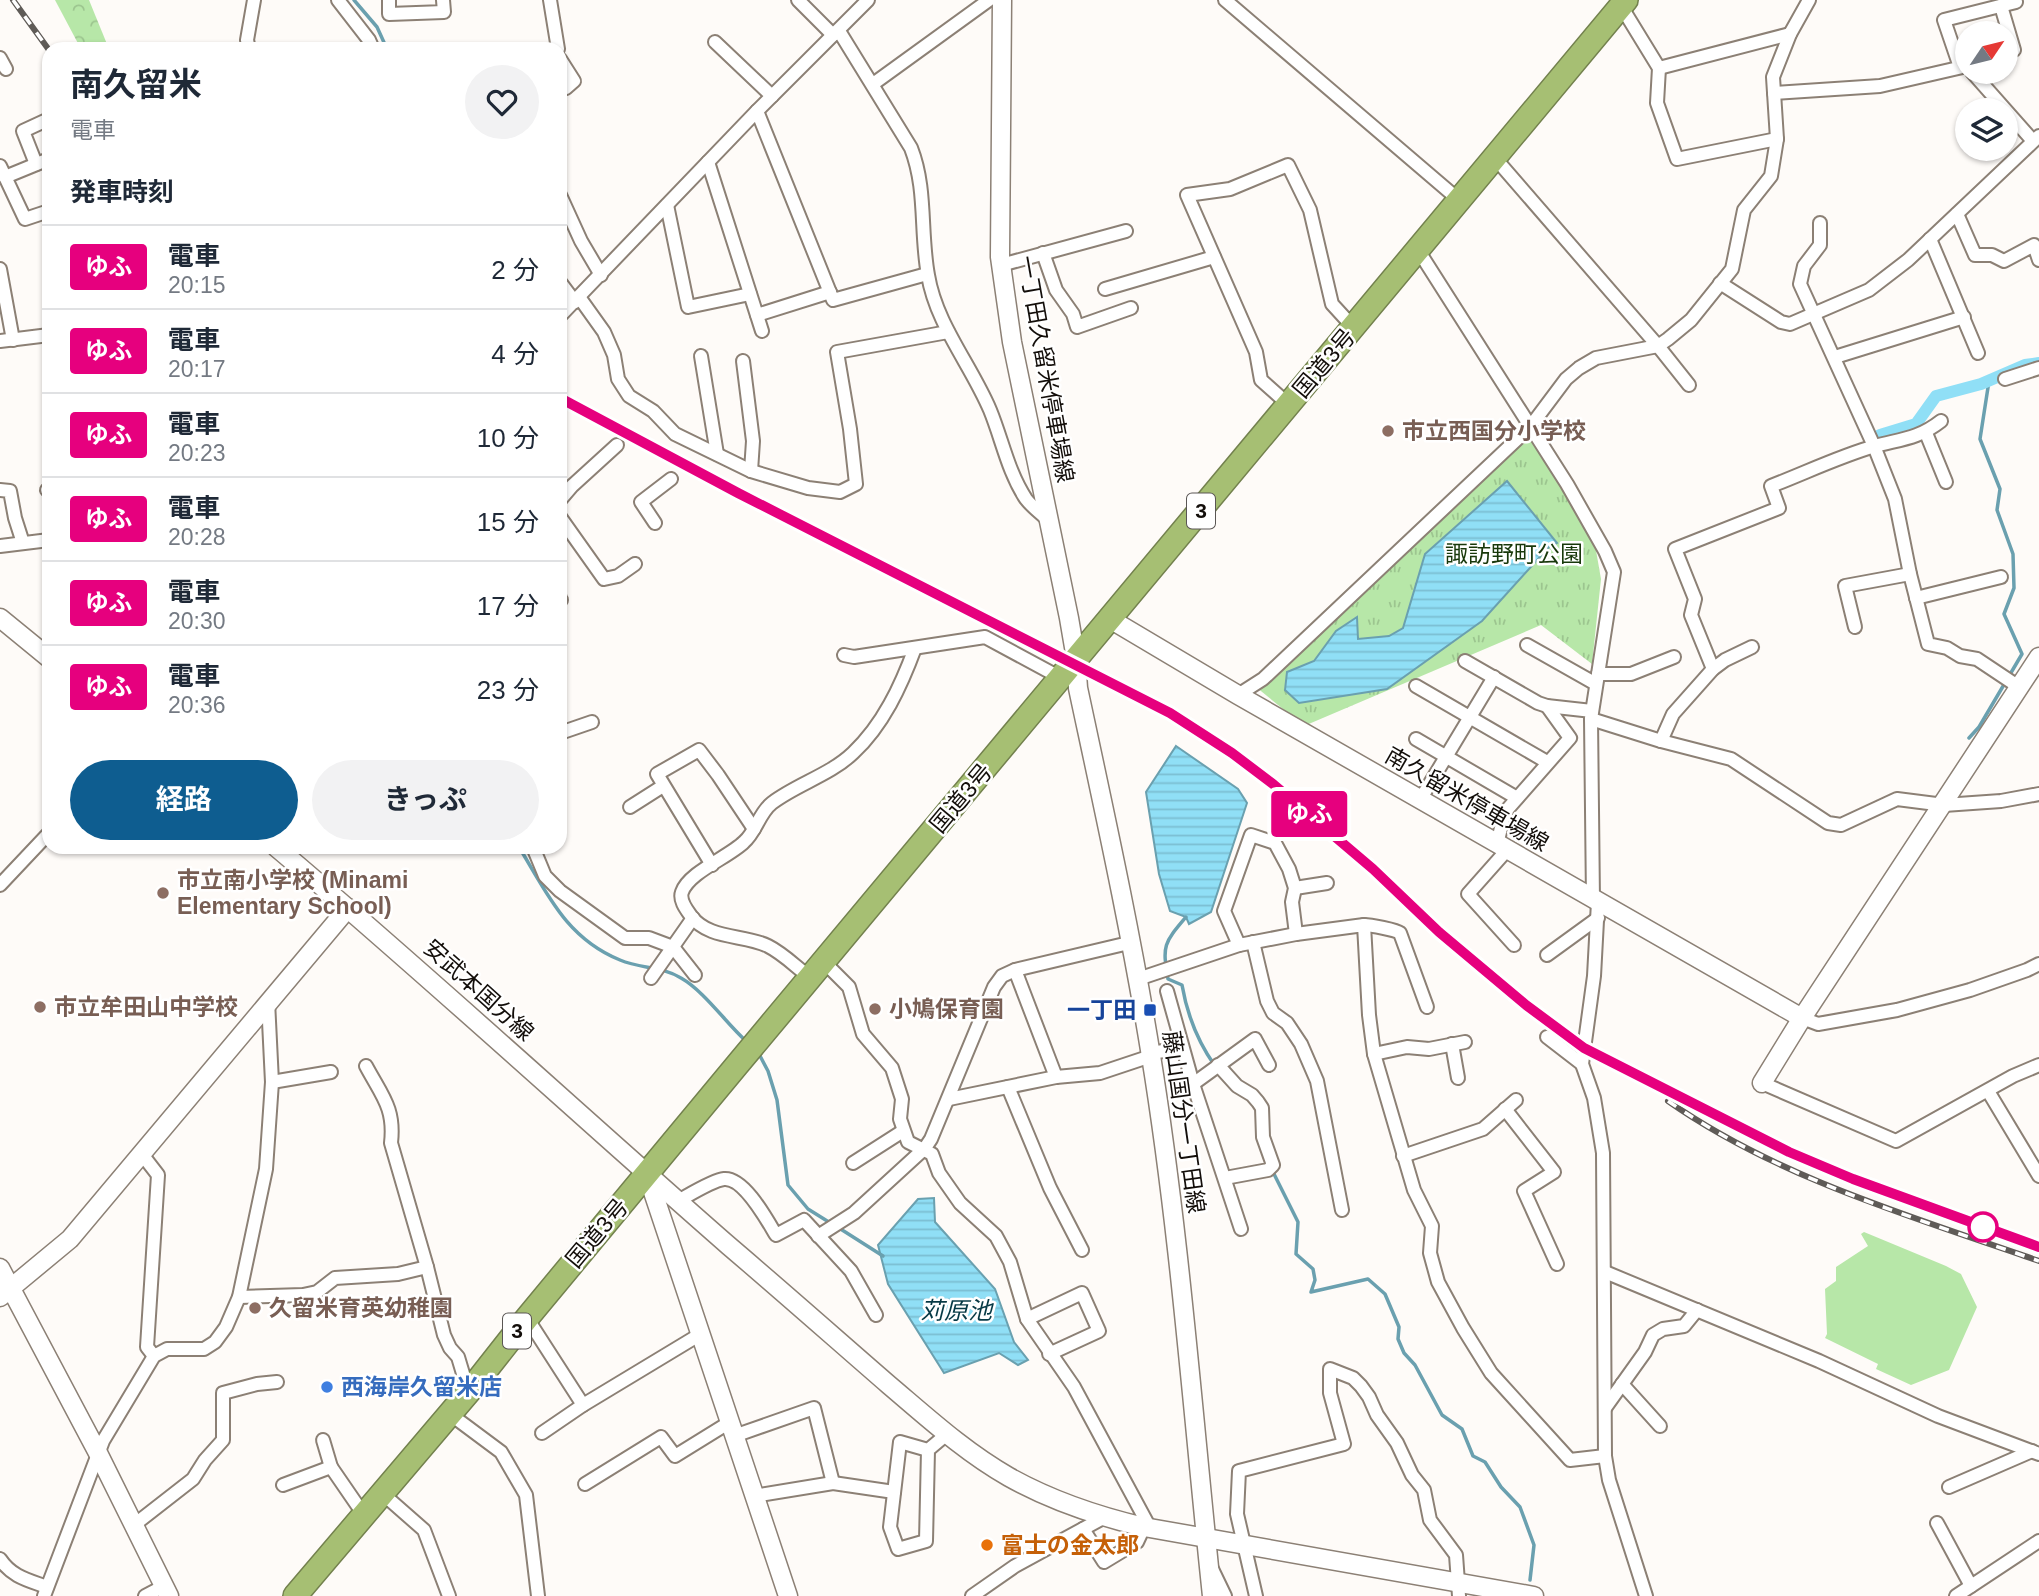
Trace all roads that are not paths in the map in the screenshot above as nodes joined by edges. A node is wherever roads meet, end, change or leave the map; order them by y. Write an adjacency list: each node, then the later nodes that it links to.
1 (254, 0): 18 (street)
2 (338, 0): 19 (street)
3 (389, 0): 4 (street)
4 (443, 0)
5 (550, 0): 20 (street)
6 (798, 0): 16 (street)
7 (868, 0): 16 (street)
8 (989, 0): 26 (street)
9 (1002, 0): 52 (main road, 一丁田久留米停車場線)
10 (1225, 0): 40 (street)
11 (1809, 0): 17 (street)
12 (2016, 2): 14 (street)
13 (1623, 3): 23 (street); 35 (highway, 国道3号 / 3)
14 (2001, 6): 15 (street); 22 (street)
15 (2005, 21)
16 (836, 33): 26 (street); 30 (street)
17 (1790, 34): 23 (street); 29 (street)
18 (247, 42)
19 (370, 42)
20 (557, 42)
21 (715, 43): 30 (street)
22 (1955, 44)
23 (1659, 68): 33 (street)
24 (1955, 69): 29 (street)
25 (567, 70): 28 (street)
26 (873, 84): 54 (street)
27 (1983, 84): 34 (street)
28 (567, 87)
29 (1774, 93): 33 (street)
30 (772, 96): 31 (street)
31 (757, 111): 37 (street); 59 (street)
32 (42, 123): 38 (street)
33 (1777, 139): 56 (street)
34 (2036, 139): 44 (street)
35 (1495, 158): 40 (highway, 国道3号 / 3); 72 (street)
36 (42, 162): 38 (street)
37 (708, 162): 41 (street); 60 (street)
38 (36, 164): 39 (street)
39 (3, 171): 43 (street)
40 (1460, 200): 48 (highway, 国道3号 / 3)
41 (667, 205): 55 (street); 60 (street)
42 (567, 210): 55 (street)
43 (42, 213)
44 (1957, 214): 47 (street); 51 (street)
45 (1820, 223): 64 (street)
46 (1126, 231): 49 (street)
47 (1930, 239): 64 (street); 66 (street)
48 (1418, 250): 67 (highway, 国道3号 / 3); 82 (street)
49 (1043, 253): 52 (street); 62 (street)
50 (1214, 257): 58 (street); 67 (street); 80 (street)
51 (2039, 260)
52 (1001, 265): 92 (main road, 一丁田久留米停車場線)
53 (0, 269): 71 (street)
54 (928, 274): 59 (street); 69 (street)
55 (601, 275): 61 (street)
56 (1720, 283): 64 (street); 72 (street)
57 (567, 289): 61 (street)
58 (1105, 289)
59 (830, 292): 65 (street)
60 (750, 294): 65 (street)
61 (577, 300): 63 (street); 86 (street)
62 (1132, 308)
63 (567, 309)
64 (1815, 313): 75 (street)
65 (757, 315): 68 (street)
66 (1964, 317): 73 (street); 75 (street)
67 (1354, 328): 80 (highway, 国道3号 / 3)
68 (762, 331)
69 (948, 332): 87 (street); 92 (street)
70 (42, 336): 71 (street)
71 (6, 340)
72 (1658, 346): 79 (street); 82 (street)
73 (1978, 353)
74 (701, 356): 86 (street)
75 (1835, 357): 85 (street)
76 (743, 361): 87 (street)
77 (2039, 368): 78 (street)
78 (2005, 379)
79 (1689, 385)
80 (1289, 405): 103 (highway, 国道3号 / 3)
81 (1941, 421): 83 (street)
82 (1530, 427): 117 (street); 120 (street)
83 (1926, 433): 85 (street); 89 (street)
84 (617, 445): 91 (street)
85 (1874, 446): 99 (street); 114 (street)
86 (717, 454): 87 (street)
87 (751, 471)
88 (671, 479): 93 (street)
89 (1946, 482)
90 (0, 490): 96 (street)
91 (567, 492)
92 (1049, 521): 112 (main road, 一丁田久留米停車場線)
93 (655, 523)
94 (567, 527): 98 (street)
95 (42, 541): 96 (street)
96 (23, 543): 97 (street)
97 (0, 546)
98 (635, 564)
99 (1910, 574): 101 (street); 104 (street)
100 (2001, 577): 101 (street)
101 (1916, 598): 119 (street)
102 (0, 618): 108 (main road)
103 (1110, 619): 112 (highway, 国道3号 / 3); 120 (main road, 南久留米停車場線)
104 (1855, 627)
105 (1527, 645): 117 (street)
106 (1752, 647): 114 (street)
107 (915, 648): 109 (street); 116 (street); 136 (street)
108 (42, 652)
109 (844, 654)
110 (1674, 657): 117 (street)
111 (2039, 657): 119 (main road)
112 (1076, 659): 116 (highway, 国道3号 / 3); 150 (main road, 藤山国分一丁田線)
113 (1465, 661): 115 (street)
114 (1713, 669): 127 (street)
115 (1494, 677): 121 (street); 123 (street)
116 (1061, 678): 157 (highway, 国道3号 / 3)
117 (1597, 679): 122 (street)
118 (1416, 686): 123 (street)
119 (2019, 687): 134 (main road)
120 (1238, 695): 133 (main road, 南久留米停車場線)
121 (1547, 706): 122 (street); 129 (street)
122 (1591, 715): 127 (street); 145 (street)
123 (1469, 717): 128 (street); 129 (street)
124 (592, 722): 125 (street)
125 (567, 731)
126 (1416, 740): 128 (street)
127 (1661, 741): 134 (street)
128 (1445, 757): 132 (street); 133 (street)
129 (1548, 762): 132 (street)
130 (663, 786): 135 (street); 136 (street); 141 (street)
131 (2039, 794): 134 (street)
132 (1517, 798): 138 (street)
133 (1420, 800): 138 (main road, 南久留米停車場線)
134 (1944, 805): 165 (main road)
135 (629, 807)
136 (754, 829): 141 (street)
137 (42, 840): 143 (street)
138 (1502, 847): 145 (main road, 南久留米停車場線); 153 (street)
139 (284, 854): 146 (main road, 安武本国分線)
140 (536, 854): 154 (street)
141 (712, 865): 147 (street)
142 (1327, 883): 144 (street)
143 (0, 885)
144 (1295, 888): 149 (street); 152 (street)
145 (1596, 907): 155 (street); 165 (main road, 南久留米停車場線); 172 (street)
146 (348, 908): 163 (main road); 193 (main road, 安武本国分線)
147 (693, 918): 154 (street); 157 (street)
148 (1364, 925): 149 (street); 164 (street); 171 (street)
149 (1296, 934): 151 (street)
150 (1133, 942): 158 (street); 161 (main road, 藤山国分一丁田線)
151 (1253, 942): 152 (street); 197 (street)
152 (1240, 945): 161 (street)
153 (1514, 945)
154 (673, 947): 159 (street); 160 (street)
155 (1547, 955)
156 (2039, 964): 165 (street)
157 (818, 970): 188 (street); 193 (highway, 国道3号 / 3)
158 (1015, 970): 178 (street); 185 (street)
159 (695, 975)
160 (651, 978)
161 (1138, 979): 170 (main road, 藤山国分一丁田線)
162 (1167, 991): 169 (street)
163 (268, 1001): 180 (street); 190 (main road)
164 (1427, 1007)
165 (1802, 1018): 181 (main road)
166 (1547, 1037): 172 (street)
167 (1465, 1042): 168 (street)
168 (1451, 1044): 171 (street); 179 (street)
169 (1182, 1048): 170 (street); 182 (street)
170 (1151, 1054): 178 (street); 244 (main road, 藤山国分一丁田線)
171 (1374, 1054): 191 (street)
172 (1582, 1064): 205 (street)
173 (1218, 1065): 174 (street); 182 (street); 195 (street)
174 (1269, 1065)
175 (2039, 1065): 184 (street)
176 (366, 1066): 203 (street)
177 (331, 1072): 180 (street)
178 (1056, 1077): 183 (street)
179 (1458, 1078)
180 (272, 1082): 207 (street)
181 (1762, 1083): 184 (street)
182 (1193, 1084): 195 (street)
183 (1008, 1087): 185 (street); 201 (street)
184 (1988, 1091): 194 (street)
185 (949, 1099): 189 (street)
186 (1516, 1100): 187 (street)
187 (1505, 1109): 191 (street); 202 (street)
188 (903, 1131): 189 (street); 192 (street)
189 (925, 1148): 200 (street); 211 (street)
190 (141, 1153): 206 (main road); 214 (street)
191 (1403, 1156): 229 (street)
192 (853, 1163)
193 (647, 1173): 196 (main road, 安武本国分線); 199 (main road); 210 (highway, 国道3号 / 3)
194 (2039, 1176)
195 (1225, 1178): 198 (street)
196 (683, 1206): 199 (main road); 200 (street); 224 (main road, 安武本国分線)
197 (1342, 1210)
198 (1241, 1229)
199 (667, 1235): 212 (main road)
200 (818, 1236): 209 (street)
201 (1082, 1250)
202 (1556, 1264)
203 (427, 1266): 207 (street); 217 (street)
204 (0, 1268): 206 (main road)
205 (1605, 1272): 208 (street); 219 (street)
206 (5, 1293): 228 (main road)
207 (239, 1297): 214 (street)
208 (1697, 1310): 216 (street); 227 (street)
209 (876, 1315)
210 (527, 1318): 217 (highway, 国道3号 / 3); 218 (street)
211 (1027, 1319): 213 (street); 213 (street)
212 (699, 1335): 218 (street); 222 (main road)
213 (1049, 1354): 242 (street)
214 (154, 1356): 228 (street)
215 (276, 1382): 241 (street)
216 (1622, 1384): 219 (street); 221 (street)
217 (471, 1389): 220 (highway, 国道3号 / 3)
218 (583, 1405): 223 (street)
219 (1605, 1408): 229 (street)
220 (450, 1414): 236 (highway, 国道3号 / 3); 256 (street)
221 (1660, 1426)
222 (732, 1429): 231 (street); 232 (street); 237 (main road)
223 (542, 1433)
224 (947, 1434): 226 (street); 239 (main road, 安武本国分線)
225 (323, 1440): 230 (street)
226 (928, 1450): 235 (street); 235 (street)
227 (2035, 1452): 234 (street)
228 (98, 1453): 241 (main road); 252 (street)
229 (1605, 1456): 263 (street)
230 (331, 1467): 233 (street); 238 (street)
231 (833, 1483): 235 (street); 237 (street)
232 (585, 1484)
233 (283, 1485)
234 (1949, 1487)
235 (894, 1492)
236 (383, 1494): 238 (highway, 国道3号 / 3); 255 (street)
237 (754, 1496): 257 (main road)
238 (364, 1515): 254 (highway, 国道3号 / 3)
239 (1102, 1518): 242 (main road, 安武本国分線); 243 (street)
240 (1937, 1523): 249 (street)
241 (134, 1525): 251 (main road)
242 (1147, 1528): 243 (street); 244 (main road, 安武本国分線)
243 (1083, 1529): 258 (street)
244 (1206, 1539): 246 (main road, 安武本国分線); 248 (main road, 藤山国分一丁田線)
245 (2039, 1541): 249 (street)
246 (1243, 1545): 250 (main road, 安武本国分線); 250 (street); 261 (street)
247 (0, 1559): 252 (street)
248 (1209, 1562): 259 (main road, 藤山国分一丁田線); 260 (street)
249 (1971, 1586): 264 (street)
250 (1459, 1590): 262 (main road, 安武本国分線)
251 (167, 1591): 253 (street)
252 (46, 1592)
253 (145, 1596)
254 (295, 1596)
255 (449, 1596)
256 (538, 1596)
257 (788, 1596)
258 (972, 1596)
259 (1212, 1596)
260 (1224, 1596)
261 (1256, 1596)
262 (1534, 1596)
263 (1646, 1596)
264 (1956, 1596)

